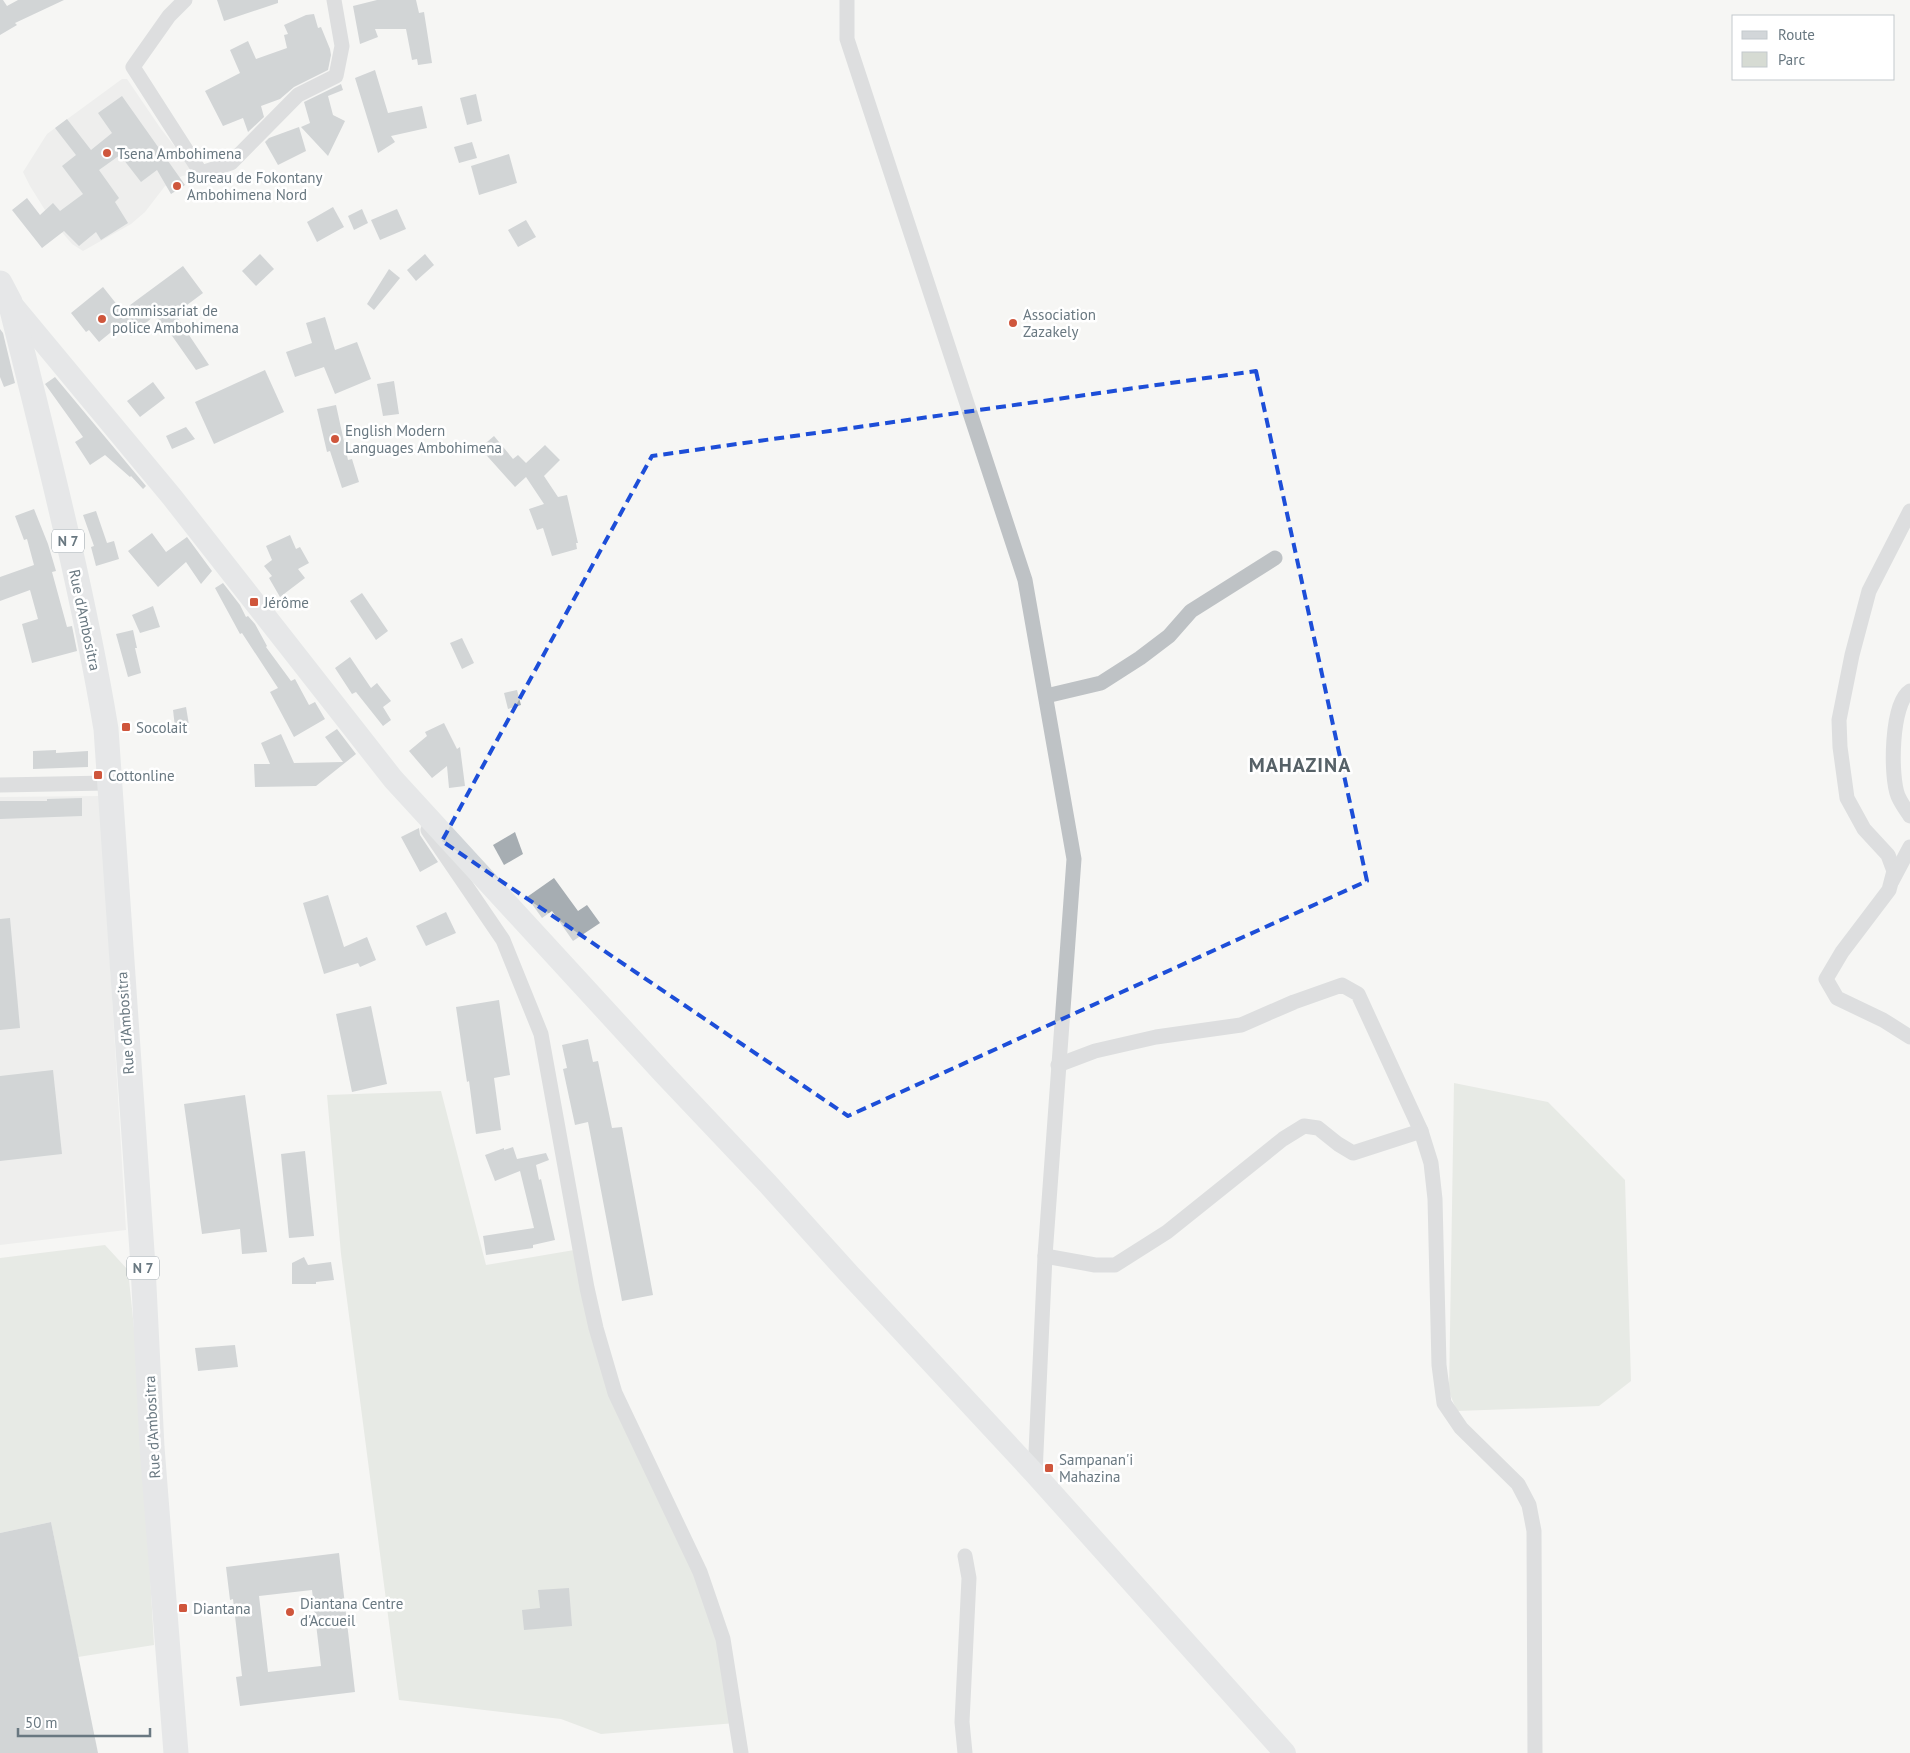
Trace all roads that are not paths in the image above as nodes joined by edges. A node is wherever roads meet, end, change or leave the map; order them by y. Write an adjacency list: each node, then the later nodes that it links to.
1 (184, 0): 2 (street)
2 (334, 0)
3 (847, 0): 8 (street)
4 (5, 293): 9 (main road); 10 (main road, Rue d'Ambositra / N 7)
5 (1910, 511): 14 (street)
6 (1275, 558): 8 (street)
7 (1910, 691): 12 (street)
8 (1046, 696): 16 (street)
9 (393, 778): 19 (main road); 22 (street)
10 (108, 783): 11 (street); 21 (main road, Rue d'Ambositra / N 7)
11 (0, 784)
12 (1910, 816)
13 (1910, 847): 14 (street)
14 (1890, 883): 15 (street)
15 (1910, 1037)
16 (1058, 1065): 17 (street); 18 (street)
17 (1421, 1131): 18 (street); 25 (street)
18 (1045, 1256): 19 (street)
19 (1035, 1474): 24 (main road)
20 (965, 1556): 23 (street)
21 (176, 1753)
22 (740, 1753)
23 (965, 1753)
24 (1285, 1753)
25 (1535, 1753)

